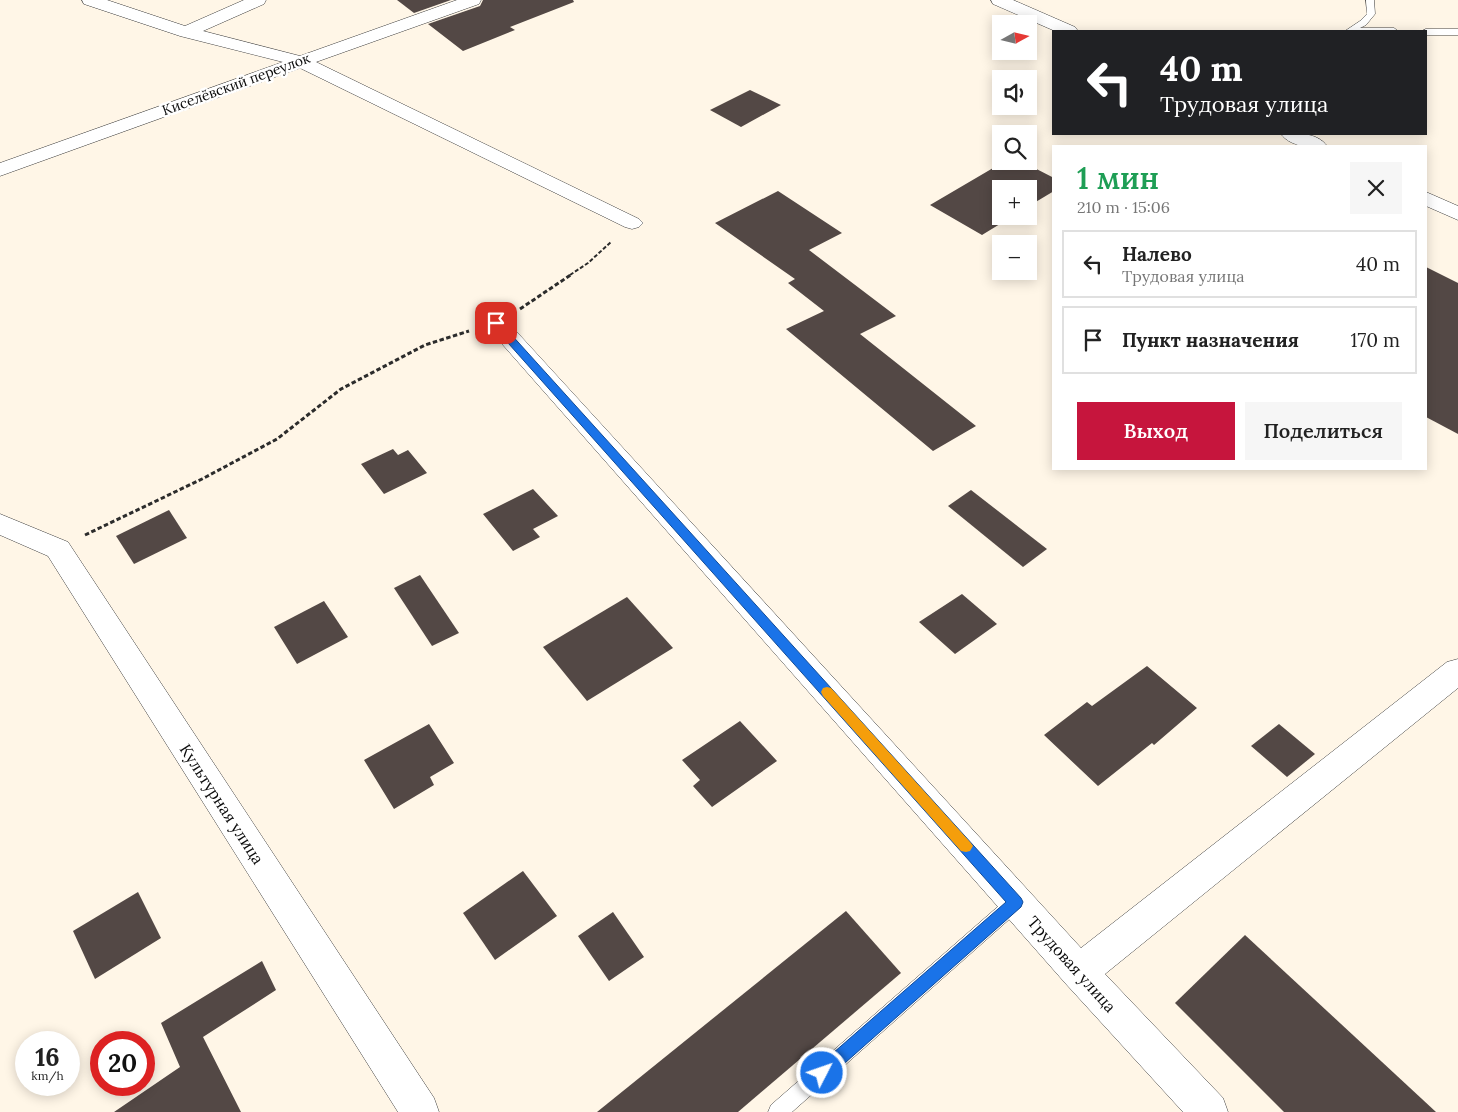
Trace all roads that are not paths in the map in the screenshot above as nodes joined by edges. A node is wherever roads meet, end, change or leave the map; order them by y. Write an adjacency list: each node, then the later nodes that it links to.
1 (90, 0): 8 (street)
2 (258, 0): 8 (street)
3 (473, 0): 11 (street, Киселёвский переулок)
4 (999, 0): 6 (street)
5 (1370, 0): 7 (lane)
6 (1066, 30)
7 (1351, 30)
8 (186, 32): 11 (street)
9 (1427, 32): 10 (lane)
10 (1458, 32)
11 (299, 61): 14 (street, Киселёвский переулок); 17 (street)
12 (1293, 135): 13 (street)
13 (1316, 145)
14 (0, 170)
15 (1427, 198): 16 (street)
16 (1458, 214)
17 (632, 223)
18 (496, 323): 21 (street, Трудовая улица)
19 (0, 524): 23 (street, Культурная улица)
20 (1458, 671): 22 (street)
21 (1016, 902): 22 (street, Трудовая улица); 24 (lane)
22 (1079, 972): 25 (street, Трудовая улица)
23 (420, 1112)
24 (778, 1112)
25 (1209, 1112)

